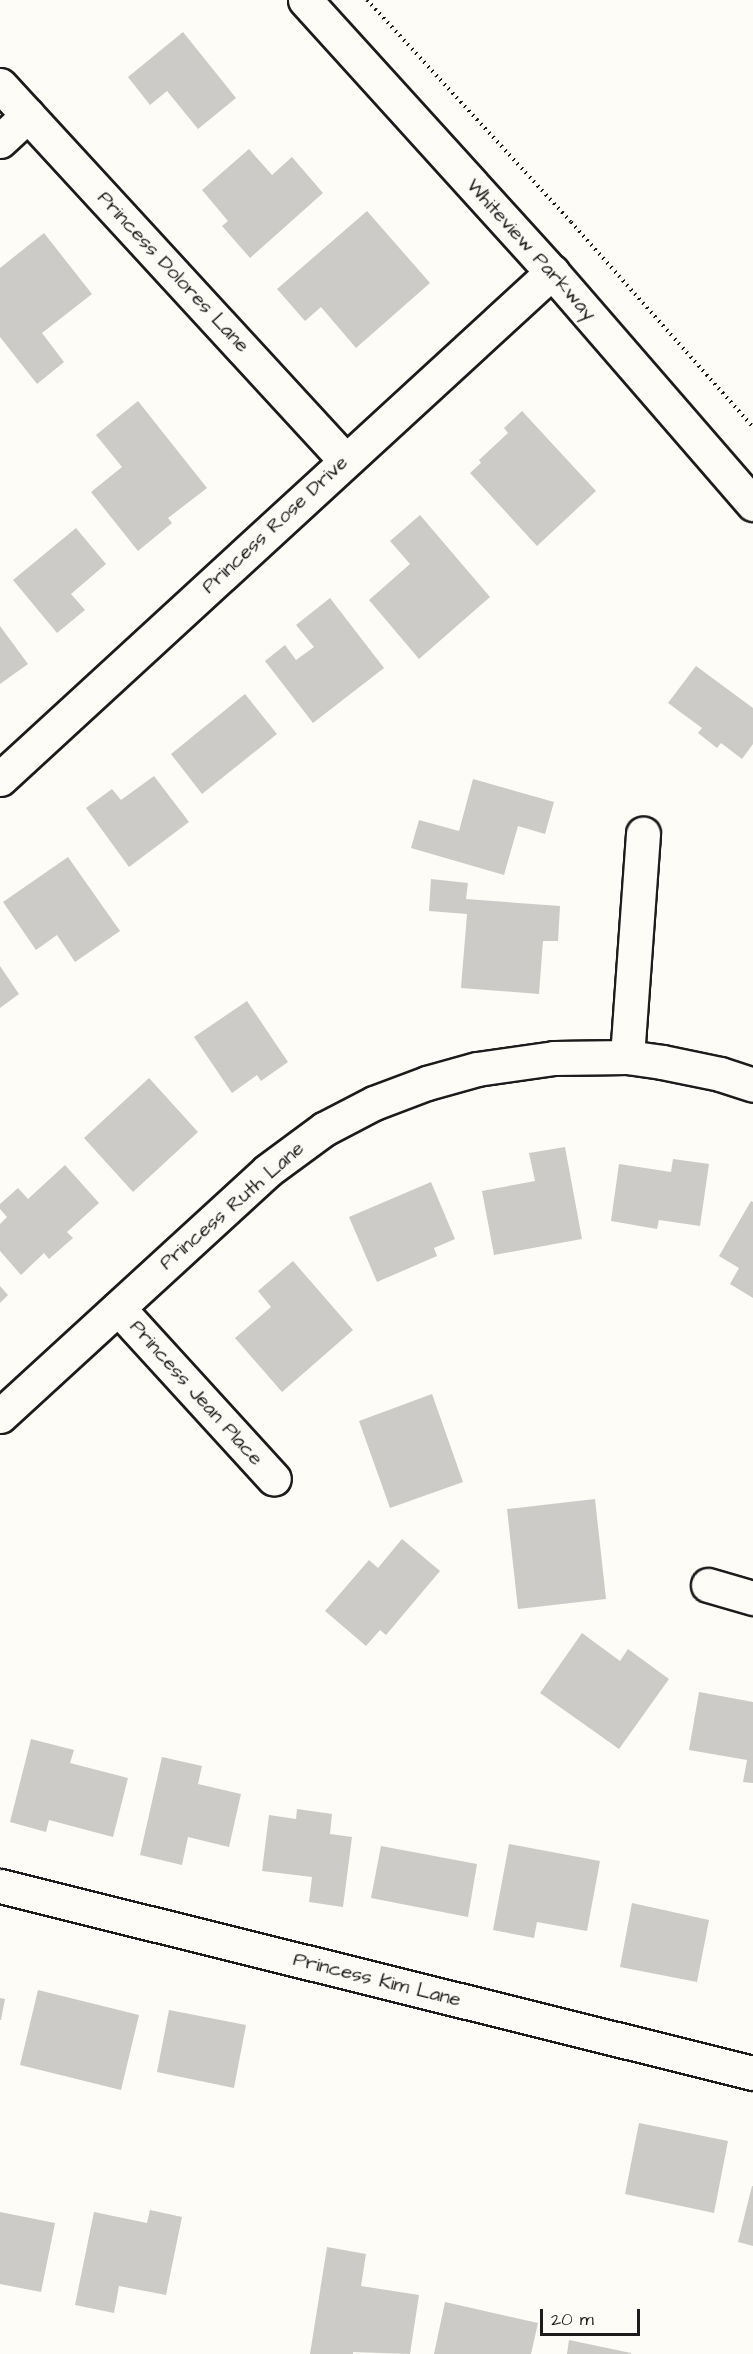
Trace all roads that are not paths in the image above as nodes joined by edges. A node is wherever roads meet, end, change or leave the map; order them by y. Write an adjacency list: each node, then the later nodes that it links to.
1 (305, 0): 5 (street, Whiteview Parkway)
2 (0, 85): 3 (street, Princess Dolores Lane)
3 (28, 115): 4 (street); 6 (street, Princess Dolores Lane)
4 (0, 141)
5 (552, 272): 6 (street, Princess Rose Drive); 7 (street, Whiteview Parkway)
6 (345, 460): 8 (street, Princess Rose Drive)
7 (753, 504)
8 (0, 779)
9 (643, 834): 10 (street)
10 (627, 1057): 11 (street, Princess Ruth Lane); 12 (street, Princess Ruth Lane)
11 (753, 1085)
12 (118, 1308): 13 (street, Princess Ruth Lane); 14 (street, Princess Jean Place)
13 (0, 1416)
14 (274, 1479)
15 (708, 1585): 16 (street)
16 (753, 1598)
17 (0, 1886): 18 (street, Princess Kim Lane)
18 (753, 2073)

